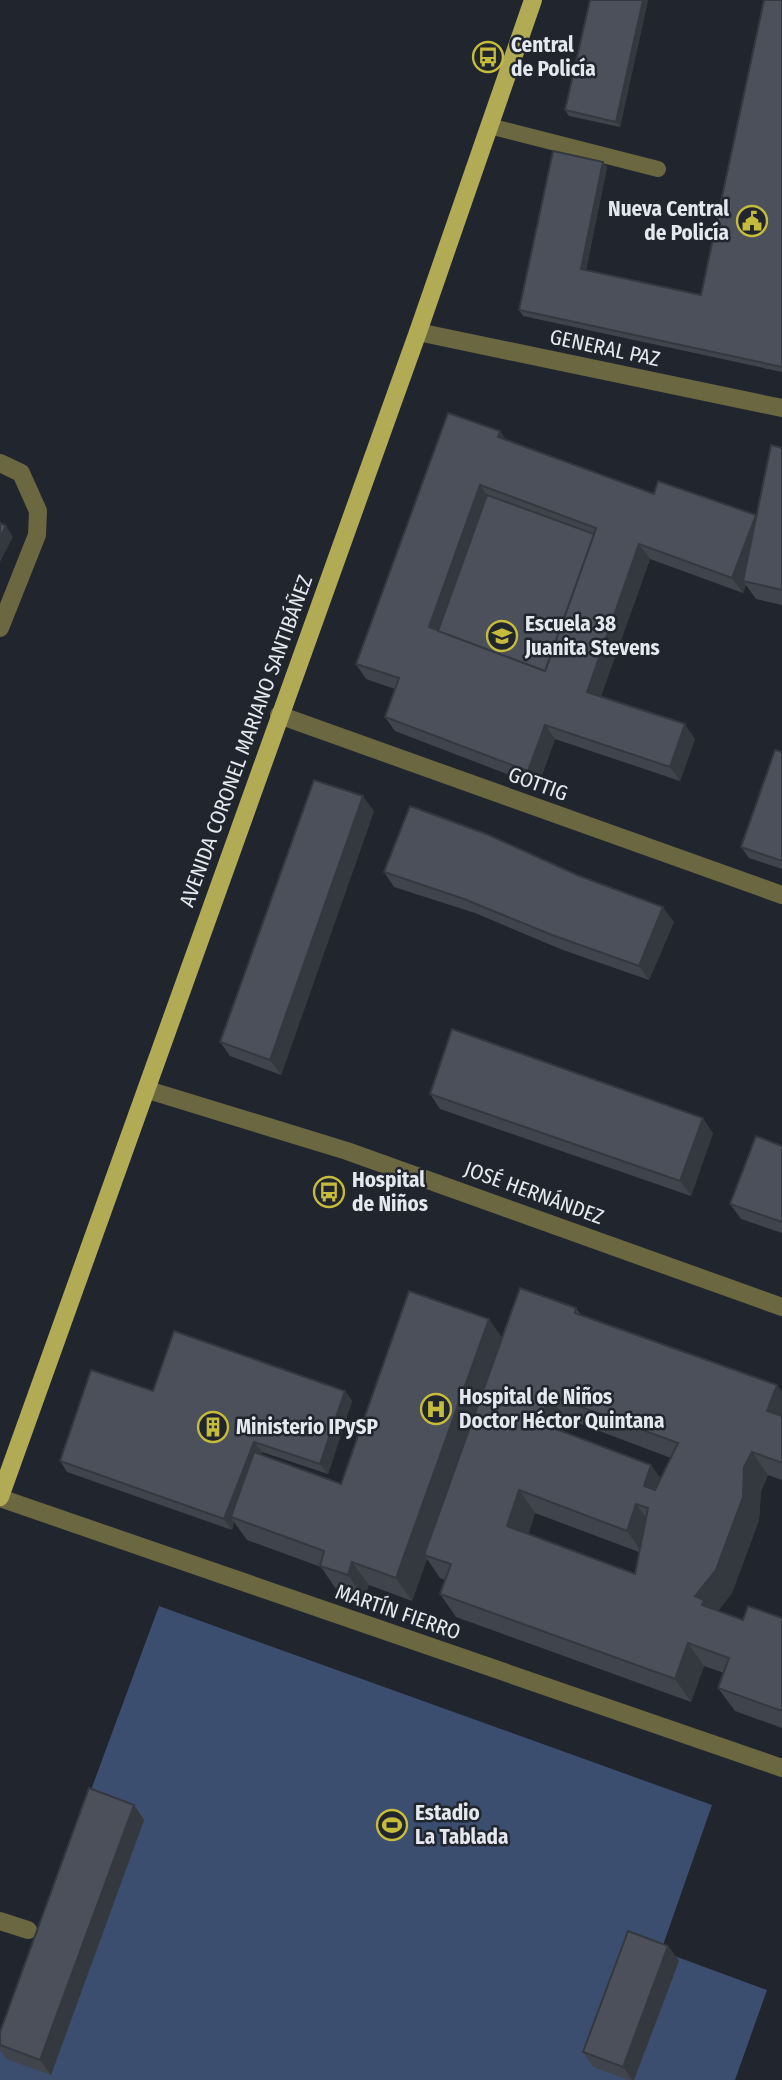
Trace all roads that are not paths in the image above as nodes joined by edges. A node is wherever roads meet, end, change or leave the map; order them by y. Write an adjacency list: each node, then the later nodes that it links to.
1 (533, 0): 2 (main road, AVENIDA CORONEL MARIANO SANTIBÁÑEZ)
2 (489, 127): 3 (lane); 4 (main road, AVENIDA CORONEL MARIANO SANTIBÁÑEZ)
3 (658, 169)
4 (418, 332): 5 (street, GENERAL PAZ); 8 (main road, AVENIDA CORONEL MARIANO SANTIBÁÑEZ)
5 (782, 408)
6 (0, 463): 7 (street)
7 (0, 628)
8 (279, 715): 9 (street, GOTTIG); 10 (main road, AVENIDA CORONEL MARIANO SANTIBÁÑEZ)
9 (782, 895)
10 (148, 1090): 11 (street, JOSÉ HERNÁNDEZ); 12 (main road, AVENIDA CORONEL MARIANO SANTIBÁÑEZ)
11 (782, 1307)
12 (0, 1498): 13 (street, MARTÍN FIERRO)
13 (782, 1768)
14 (0, 1921): 15 (street)
15 (28, 1930)

